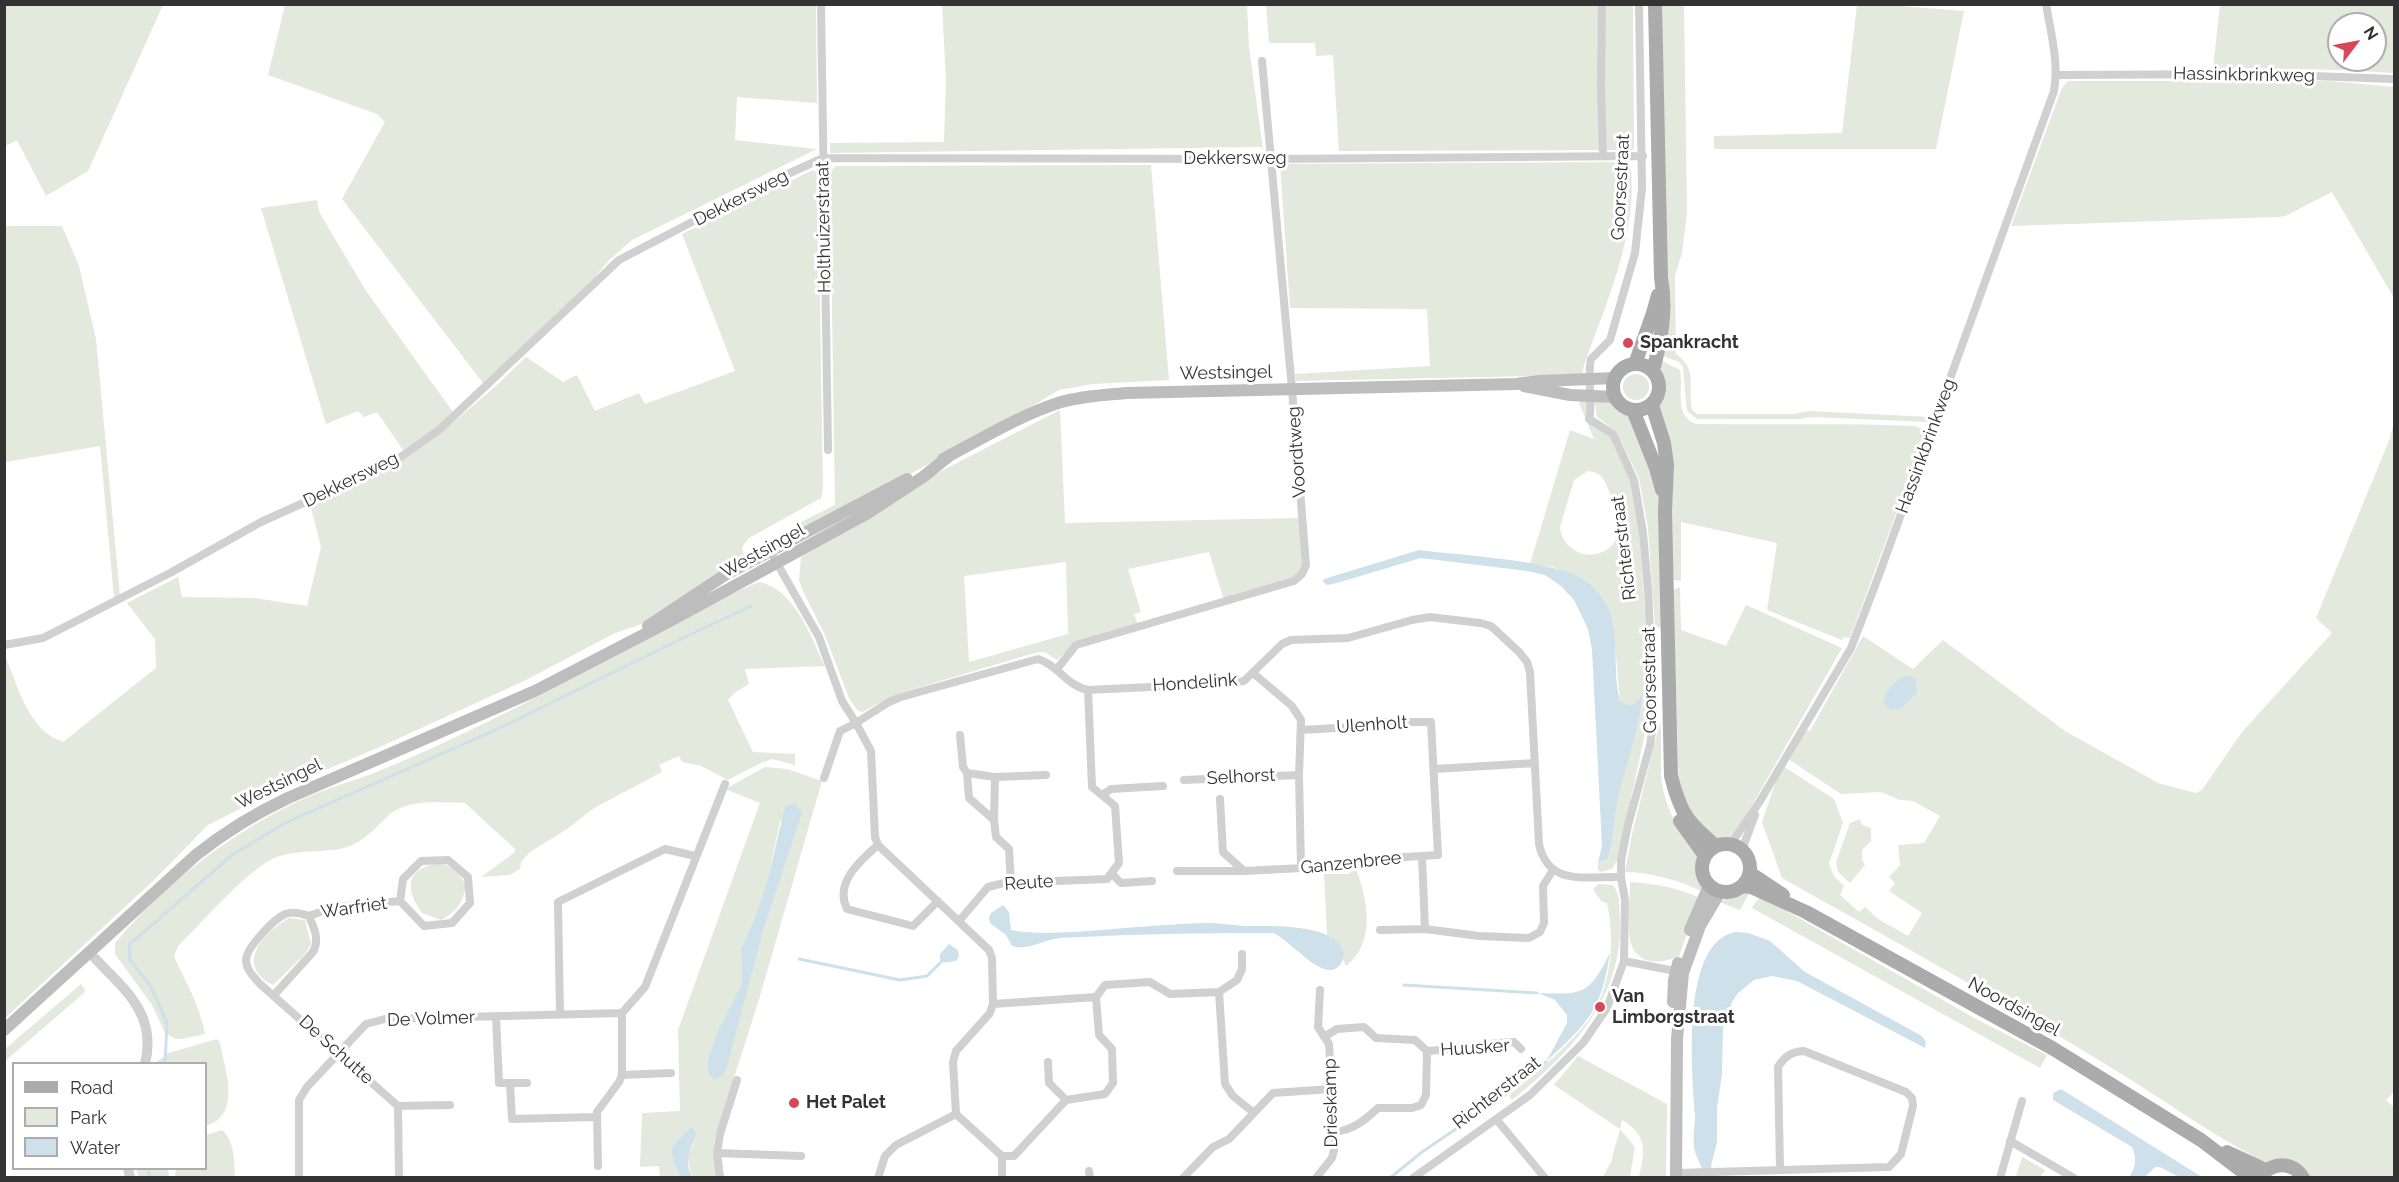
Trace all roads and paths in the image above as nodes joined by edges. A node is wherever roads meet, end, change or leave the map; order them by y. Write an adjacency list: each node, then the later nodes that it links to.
1 (821, 4): 11 (street, Holthuizerstraat)
2 (1602, 4): 9 (street)
3 (1639, 4): 10 (street, Goorsestraat)
4 (1655, 4): 13 (main road, Goorsestraat)
5 (2046, 4): 7 (street, Hassinkbrinkweg)
6 (1262, 61): 12 (street, Voordtweg)
7 (2057, 75): 8 (street, Hassinkbrinkweg); 53 (street, Hassinkbrinkweg)
8 (2394, 79)
9 (1603, 155): 10 (street, Dekkersweg); 12 (street, Dekkersweg)
10 (1643, 156): 17 (street, Goorsestraat)
11 (823, 158): 12 (street, Dekkersweg); 24 (street, Holthuizerstraat); 29 (street, Dekkersweg)
12 (1271, 159): 19 (street, Voordtweg)
13 (1661, 278): 14 (main road, Goorsestraat); 15 (main road, Goorsestraat)
14 (1635, 364): 15 (main road); 16 (main road)
15 (1653, 371): 22 (main road)
16 (1615, 378): 17 (main road, Westsingel); 21 (main road)
17 (1589, 379): 18 (main road, Westsingel); 20 (street, Goorsestraat)
18 (1516, 384): 19 (main road, Westsingel); 20 (main road, Westsingel)
19 (1292, 389): 25 (main road, Westsingel); 31 (street, Voordtweg)
20 (1589, 396): 21 (main road, Westsingel); 63 (street, Richterstraat)
21 (1615, 397): 23 (main road)
22 (1652, 405): 23 (main road); 26 (main road, Goorsestraat)
23 (1633, 410): 26 (main road, Goorsestraat)
24 (828, 450)
25 (949, 456): 27 (main road, Westsingel); 28 (main road, Westsingel)
26 (1665, 511): 42 (main road, Goorsestraat)
27 (771, 552): 28 (street); 30 (main road, Westsingel)
28 (778, 564): 30 (main road, Westsingel); 34 (street)
29 (4, 645)
30 (618, 648): 75 (main road, Westsingel)
31 (1057, 669): 33 (street); 34 (street)
32 (1253, 673): 33 (street, Hondelink); 35 (street, Selhorst); 37 (street, Hondelink)
33 (1088, 690): 48 (street)
34 (856, 723): 44 (street); 51 (street)
35 (1301, 730): 38 (street, Ulenholt); 40 (street, Selhorst)
36 (960, 735): 39 (street)
37 (1535, 763): 38 (street); 58 (street, Hondelink)
38 (1435, 769): 55 (street, Ulenholt)
39 (967, 773): 43 (street); 50 (street)
40 (1299, 775): 45 (street, Selhorst); 57 (street, Selhorst)
41 (1046, 776): 43 (street)
42 (1671, 776): 52 (main road, Goorsestraat); 56 (main road, Goorsestraat)
43 (995, 777): 50 (street)
44 (825, 778)
45 (1184, 780)
46 (725, 784): 54 (street)
47 (1163, 786): 48 (street)
48 (1102, 795): 62 (street)
49 (1220, 799): 60 (street)
50 (994, 820): 65 (street)
51 (878, 845): 69 (street); 69 (street)
52 (1716, 846): 53 (main road); 56 (main road)
53 (1737, 847): 61 (main road)
54 (695, 856): 84 (street); 85 (street)
55 (1422, 856): 57 (street, Ganzenbree); 73 (street, Ganzenbree)
56 (1705, 856): 67 (main road)
57 (1301, 868): 60 (street, Ganzenbree)
58 (1553, 870): 63 (street); 73 (street)
59 (1177, 871): 60 (street, Ganzenbree)
60 (1244, 872)
61 (1750, 873): 66 (main road); 70 (main road, Noordsingel)
62 (1112, 874): 64 (street, Reute); 65 (street, Reute)
63 (1621, 877): 77 (street, Richterstraat)
64 (1152, 881)
65 (1011, 883): 72 (street, Reute)
66 (1742, 886): 67 (main road); 70 (main road, Noordsingel)
67 (1715, 889): 78 (main road)
68 (400, 901): 68 (street, Warfriet); 71 (street, Warfriet)
69 (938, 901): 72 (street)
70 (1806, 912): 109 (main road, Noordsingel)
71 (309, 916): 81 (street, Warfriet); 81 (street, Warfriet)
72 (959, 921): 83 (street)
73 (1425, 929): 74 (street)
74 (1380, 930)
75 (89, 952): 87 (main road, Westsingel); 92 (street)
76 (1242, 954): 80 (street)
77 (1624, 961): 78 (street); 107 (street, Richterstraat)
78 (1679, 972): 117 (main road)
79 (1320, 990): 88 (street, Drieskamp)
80 (1219, 992): 82 (street); 104 (street)
81 (274, 995): 91 (street, De Schutte)
82 (1096, 997): 83 (street); 100 (street)
83 (993, 1004): 105 (street)
84 (622, 1013): 85 (street, De Volmer); 95 (street)
85 (560, 1014): 86 (street, De Volmer)
86 (496, 1016): 91 (street, De Volmer); 97 (street, De Volmer)
87 (4, 1030)
88 (1324, 1037): 90 (street, Huusker); 99 (street, Drieskamp)
89 (1521, 1049): 90 (street, Huusker)
90 (1427, 1051): 108 (street, Huusker)
91 (338, 1052): 103 (street, De Schutte); 118 (street, De Volmer)
92 (145, 1062)
93 (1048, 1062): 100 (street)
94 (671, 1073): 95 (street)
95 (622, 1075): 106 (street)
96 (737, 1080): 111 (street)
97 (510, 1083): 98 (street); 106 (street)
98 (527, 1083)
99 (1331, 1089): 104 (street); 108 (street, Drieskamp)
100 (1066, 1100): 113 (street)
101 (2022, 1101): 110 (street)
102 (450, 1105): 103 (street)
103 (398, 1106): 119 (street)
104 (1254, 1113): 123 (street)
105 (956, 1114): 113 (street); 121 (street)
106 (596, 1117): 114 (street)
107 (1497, 1120): 125 (street, Richterstraat); 126 (street)
108 (1334, 1132): 124 (street, Drieskamp)
109 (2201, 1140): 116 (main road, Noordsingel); 129 (main road, Noordsingel)
110 (2010, 1141): 127 (street); 128 (street)
111 (717, 1153): 112 (street); 120 (street)
112 (801, 1156)
113 (1002, 1156): 122 (street)
114 (598, 1166)
115 (1780, 1169): 115 (street); 117 (street)
116 (2263, 1174): 130 (main road)
117 (1676, 1175)
118 (299, 1178)
119 (399, 1178)
120 (720, 1178)
121 (878, 1178)
122 (1002, 1178)
123 (1183, 1178)
124 (1316, 1178)
125 (1413, 1178)
126 (1545, 1178)
127 (2000, 1178)
128 (2074, 1178)
129 (2251, 1178)
130 (2302, 1178)

